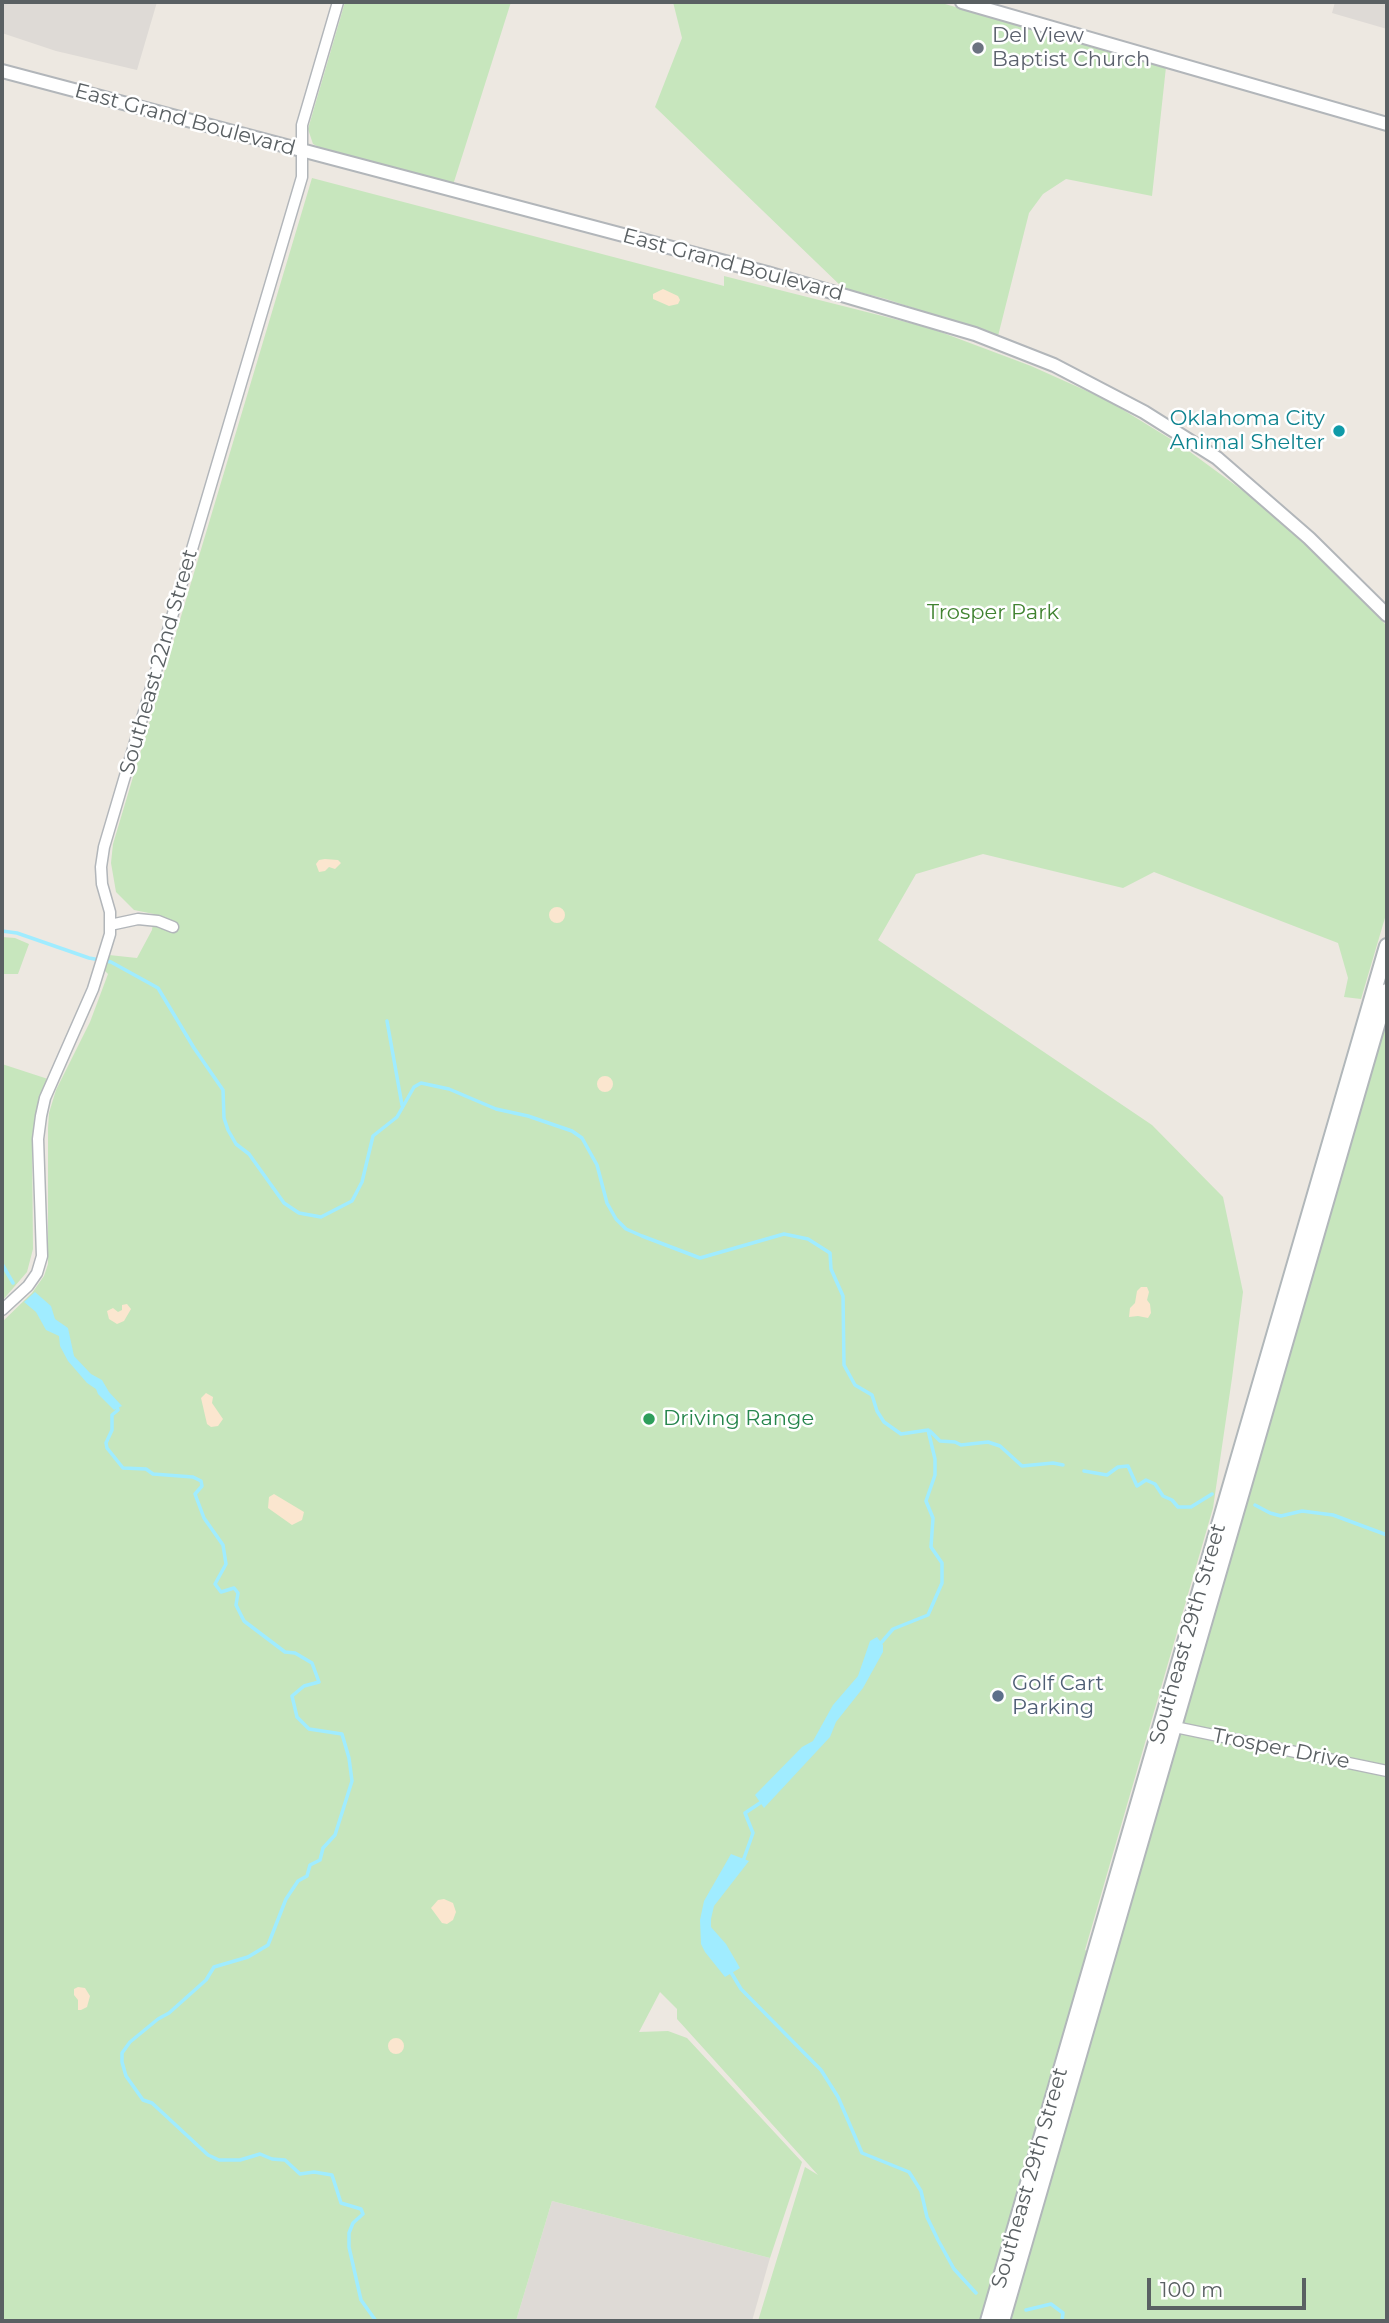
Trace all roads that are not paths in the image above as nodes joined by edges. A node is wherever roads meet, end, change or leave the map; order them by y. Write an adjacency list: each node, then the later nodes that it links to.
1 (338, 2): 5 (street, Southeast 22nd Street)
2 (962, 2): 4 (street)
3 (2, 71): 5 (street, East Grand Boulevard)
4 (1387, 124)
5 (303, 151): 6 (street, East Grand Boulevard); 7 (street, Southeast 22nd Street)
6 (1387, 615)
7 (110, 925): 8 (street); 12 (street, Southeast 22nd Street)
8 (173, 928)
9 (1387, 946): 11 (main road, Southeast 29th Street)
10 (1387, 991): 11 (main road, Southeast 29th Street)
11 (1321, 1196): 13 (main road, Southeast 29th Street)
12 (2, 1310)
13 (1168, 1725): 14 (street, Trosper Drive); 15 (main road, Southeast 29th Street); 16 (main road, Southeast 29th Street)
14 (1387, 1771)
15 (988, 2321)
16 (1002, 2321)

